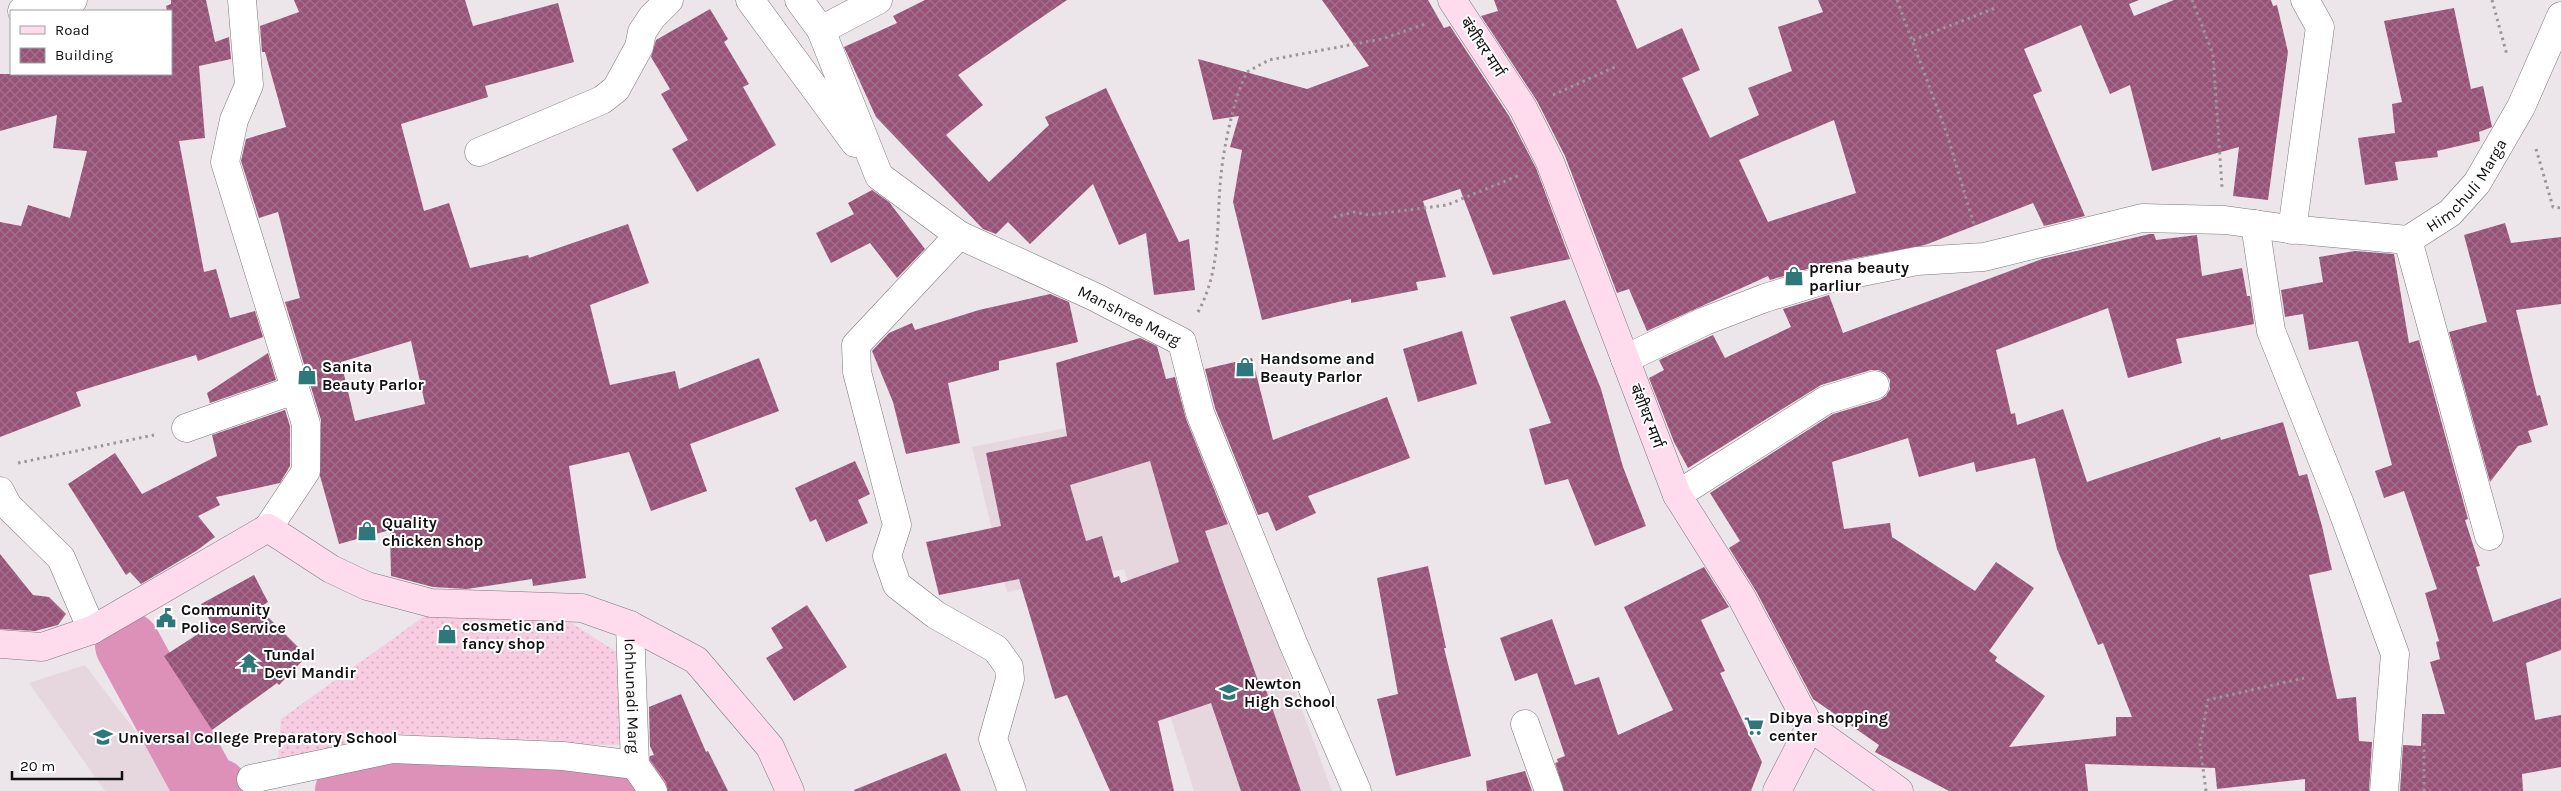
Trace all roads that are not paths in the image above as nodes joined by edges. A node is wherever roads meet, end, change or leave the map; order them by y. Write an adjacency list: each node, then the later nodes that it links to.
1 (73, 0): 9 (street)
2 (242, 0): 19 (street)
3 (669, 0): 12 (street)
4 (750, 0): 13 (street)
5 (799, 0): 11 (street)
6 (878, 0): 11 (street)
7 (2304, 0): 14 (street)
8 (1456, 6): 17 (street, बंशीधर मार्ग)
9 (27, 10)
10 (2561, 16): 16 (street, Himchuli Marga)
11 (821, 30): 13 (street)
12 (479, 152)
13 (879, 176): 15 (street, Manshree Marg)
14 (2276, 227): 16 (street, Himchuli Marga); 17 (street, Himchuli Marga); 39 (street)
15 (959, 235): 34 (street); 35 (street, Manshree Marg)
16 (2408, 240): 24 (street)
17 (1626, 358): 22 (street, बंशीधर मार्ग)
18 (1875, 385): 22 (street)
19 (294, 390): 20 (street); 23 (street)
20 (186, 428)
21 (0, 491): 26 (street)
22 (1677, 495): 29 (street, बंशीधर मार्ग)
23 (268, 528): 25 (street); 26 (street)
24 (2489, 536)
25 (630, 625): 30 (street, Ichhunadi Marg); 33 (street)
26 (92, 630): 27 (street)
27 (0, 644)
28 (1525, 724): 36 (street)
29 (1810, 727): 37 (street); 38 (street, बंशीधर मार्ग)
30 (635, 765): 31 (street); 32 (street, Ichhunadi Marg)
31 (251, 778)
32 (653, 791)
33 (790, 791)
34 (1012, 791)
35 (1357, 791)
36 (1549, 791)
37 (1777, 791)
38 (1899, 791)
39 (2384, 791)

